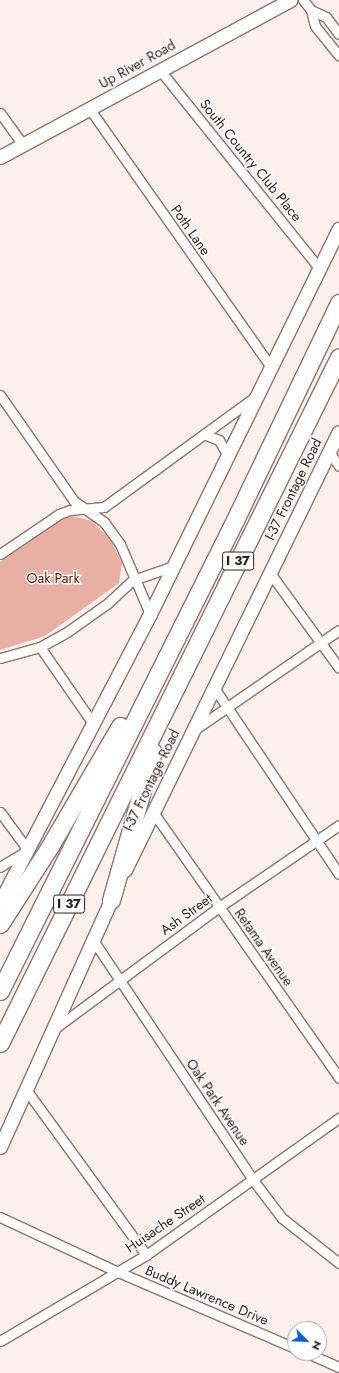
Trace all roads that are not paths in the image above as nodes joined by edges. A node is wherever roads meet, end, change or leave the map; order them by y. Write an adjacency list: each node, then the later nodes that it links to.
1 (290, 0): 6 (main road, Up River Road)
2 (302, 0): 3 (street)
3 (311, 10): 4 (street); 5 (street)
4 (339, 34)
5 (339, 56)
6 (159, 69): 7 (main road, Up River Road); 12 (street, South Country Club Place)
7 (88, 108): 9 (main road, Up River Road); 15 (street, Poth Lane)
8 (0, 113): 9 (street)
9 (23, 145): 10 (main road, Up River Road)
10 (0, 157)
11 (339, 229): 12 (main road)
12 (320, 269): 15 (main road)
13 (339, 303): 28 (highway, I 37)
14 (339, 357): 36 (highway, I 37)
15 (271, 367): 17 (main road)
16 (0, 394): 23 (street)
17 (256, 396): 19 (street); 21 (main road)
18 (339, 432): 20 (main road, I-37 Frontage Road)
19 (204, 434): 21 (street); 23 (street)
20 (329, 452): 22 (street); 26 (main road, I-37 Frontage Road)
21 (228, 456): 25 (main road)
22 (339, 466)
23 (86, 509): 24 (street); 27 (street)
24 (0, 554)
25 (174, 566): 27 (street); 29 (main road)
26 (270, 573): 31 (street); 35 (main road, I-37 Frontage Road)
27 (133, 580): 29 (street); 32 (street)
28 (196, 599): 52 (highway); 55 (highway, I 37)
29 (150, 614): 38 (main road)
30 (339, 630): 31 (street)
31 (321, 642): 34 (street); 37 (street)
32 (40, 647): 33 (street); 38 (street)
33 (0, 658)
34 (339, 668)
35 (213, 686): 37 (street); 39 (main road, I-37 Frontage Road)
36 (166, 705): 49 (highway); 57 (highway, I 37)
37 (226, 709): 39 (street); 43 (street)
38 (92, 722): 44 (main road)
39 (193, 730): 41 (main road, I-37 Frontage Road)
40 (0, 812): 44 (street)
41 (153, 812): 49 (main road, I-37 Frontage Road); 51 (street, Retama Avenue)
42 (339, 825): 43 (street, Ash Street)
43 (316, 840): 47 (street); 51 (street, Ash Street)
44 (28, 850): 45 (street); 48 (main road)
45 (0, 867)
46 (0, 871): 48 (street)
47 (339, 874)
48 (12, 881): 50 (main road)
49 (111, 900): 53 (main road, I-37 Frontage Road)
50 (0, 902)
51 (219, 907): 54 (street, Ash Street); 58 (street, Retama Avenue)
52 (0, 924)
53 (93, 940): 54 (street, Oak Park Avenue); 56 (main road, I-37 Frontage Road)
54 (120, 980): 56 (street, Ash Street); 62 (street, Oak Park Avenue)
55 (0, 991)
56 (53, 1030): 59 (main road, I-37 Frontage Road)
57 (0, 1043)
58 (339, 1078)
59 (27, 1091): 61 (main road, I-37 Frontage Road); 64 (street)
60 (339, 1118): 62 (street, Huisache Street)
61 (0, 1147)
62 (253, 1180): 64 (street, Huisache Street); 65 (street, Oak Park Avenue)
63 (0, 1217): 66 (street, Buddy Lawrence Drive)
64 (146, 1255): 66 (street, Huisache Street)
65 (339, 1263)
66 (116, 1271): 67 (street, Huisache Street); 68 (street, Buddy Lawrence Drive)
67 (0, 1341)
68 (287, 1345)
69 (325, 1361): 70 (street)
70 (339, 1367)

